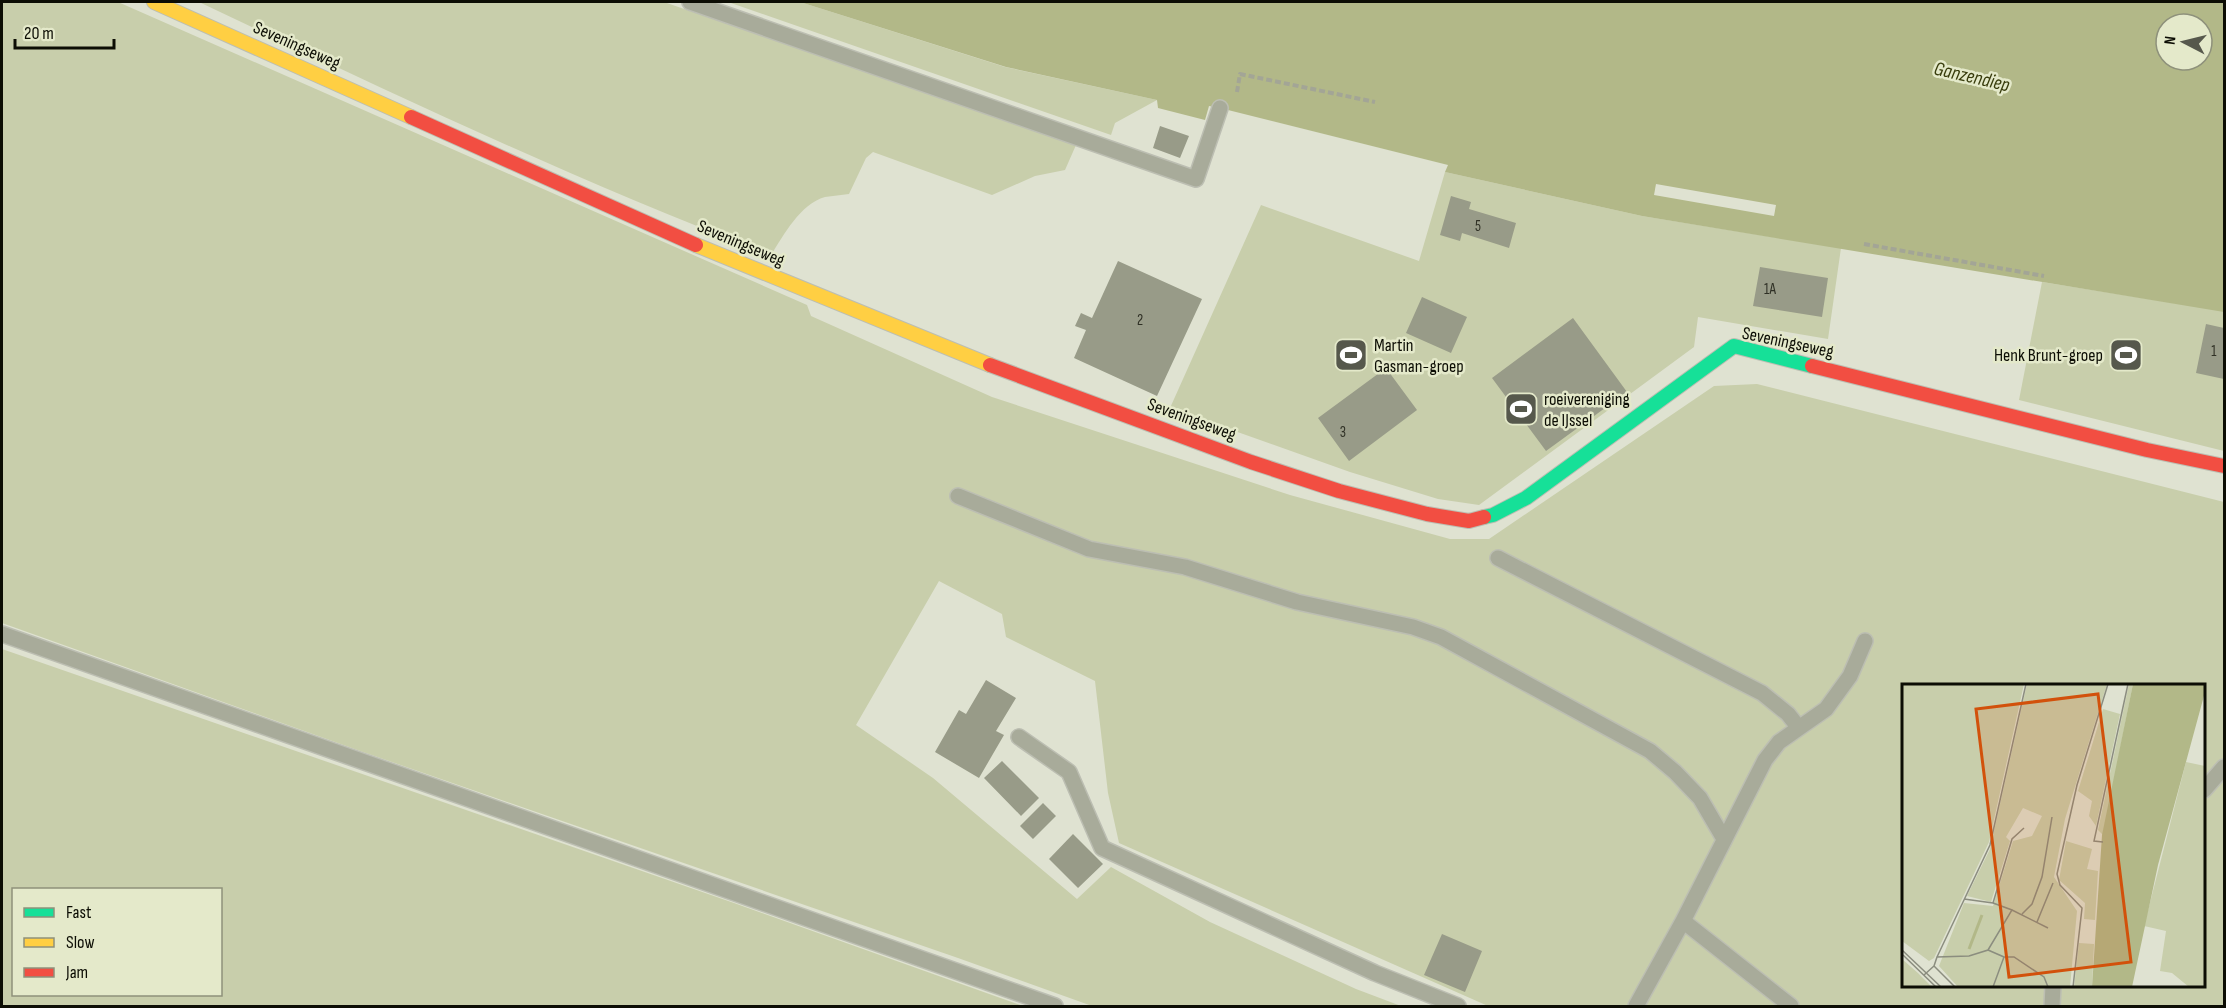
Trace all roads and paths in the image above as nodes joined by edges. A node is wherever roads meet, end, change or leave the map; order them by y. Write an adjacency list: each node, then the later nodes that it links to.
1 (154, 2): 8 (street, Seveningseweg)
2 (690, 2): 5 (lane)
3 (1236, 95): 4 (path)
4 (1375, 102)
5 (1220, 108)
6 (1864, 244): 7 (path)
7 (2044, 276)
8 (2224, 466)
9 (958, 496): 17 (lane)
10 (1498, 558): 13 (lane)
11 (2, 634): 20 (lane)
12 (1865, 641): 13 (lane)
13 (1799, 728): 17 (lane)
14 (1019, 736): 21 (lane)
15 (2224, 767): 16 (lane)
16 (2205, 789)
17 (1724, 839): 18 (lane)
18 (1683, 921): 22 (lane); 23 (lane)
19 (2053, 987): 24 (lane)
20 (1055, 1006)
21 (1458, 1006)
22 (1636, 1006)
23 (1791, 1006)
24 (2052, 1006)

